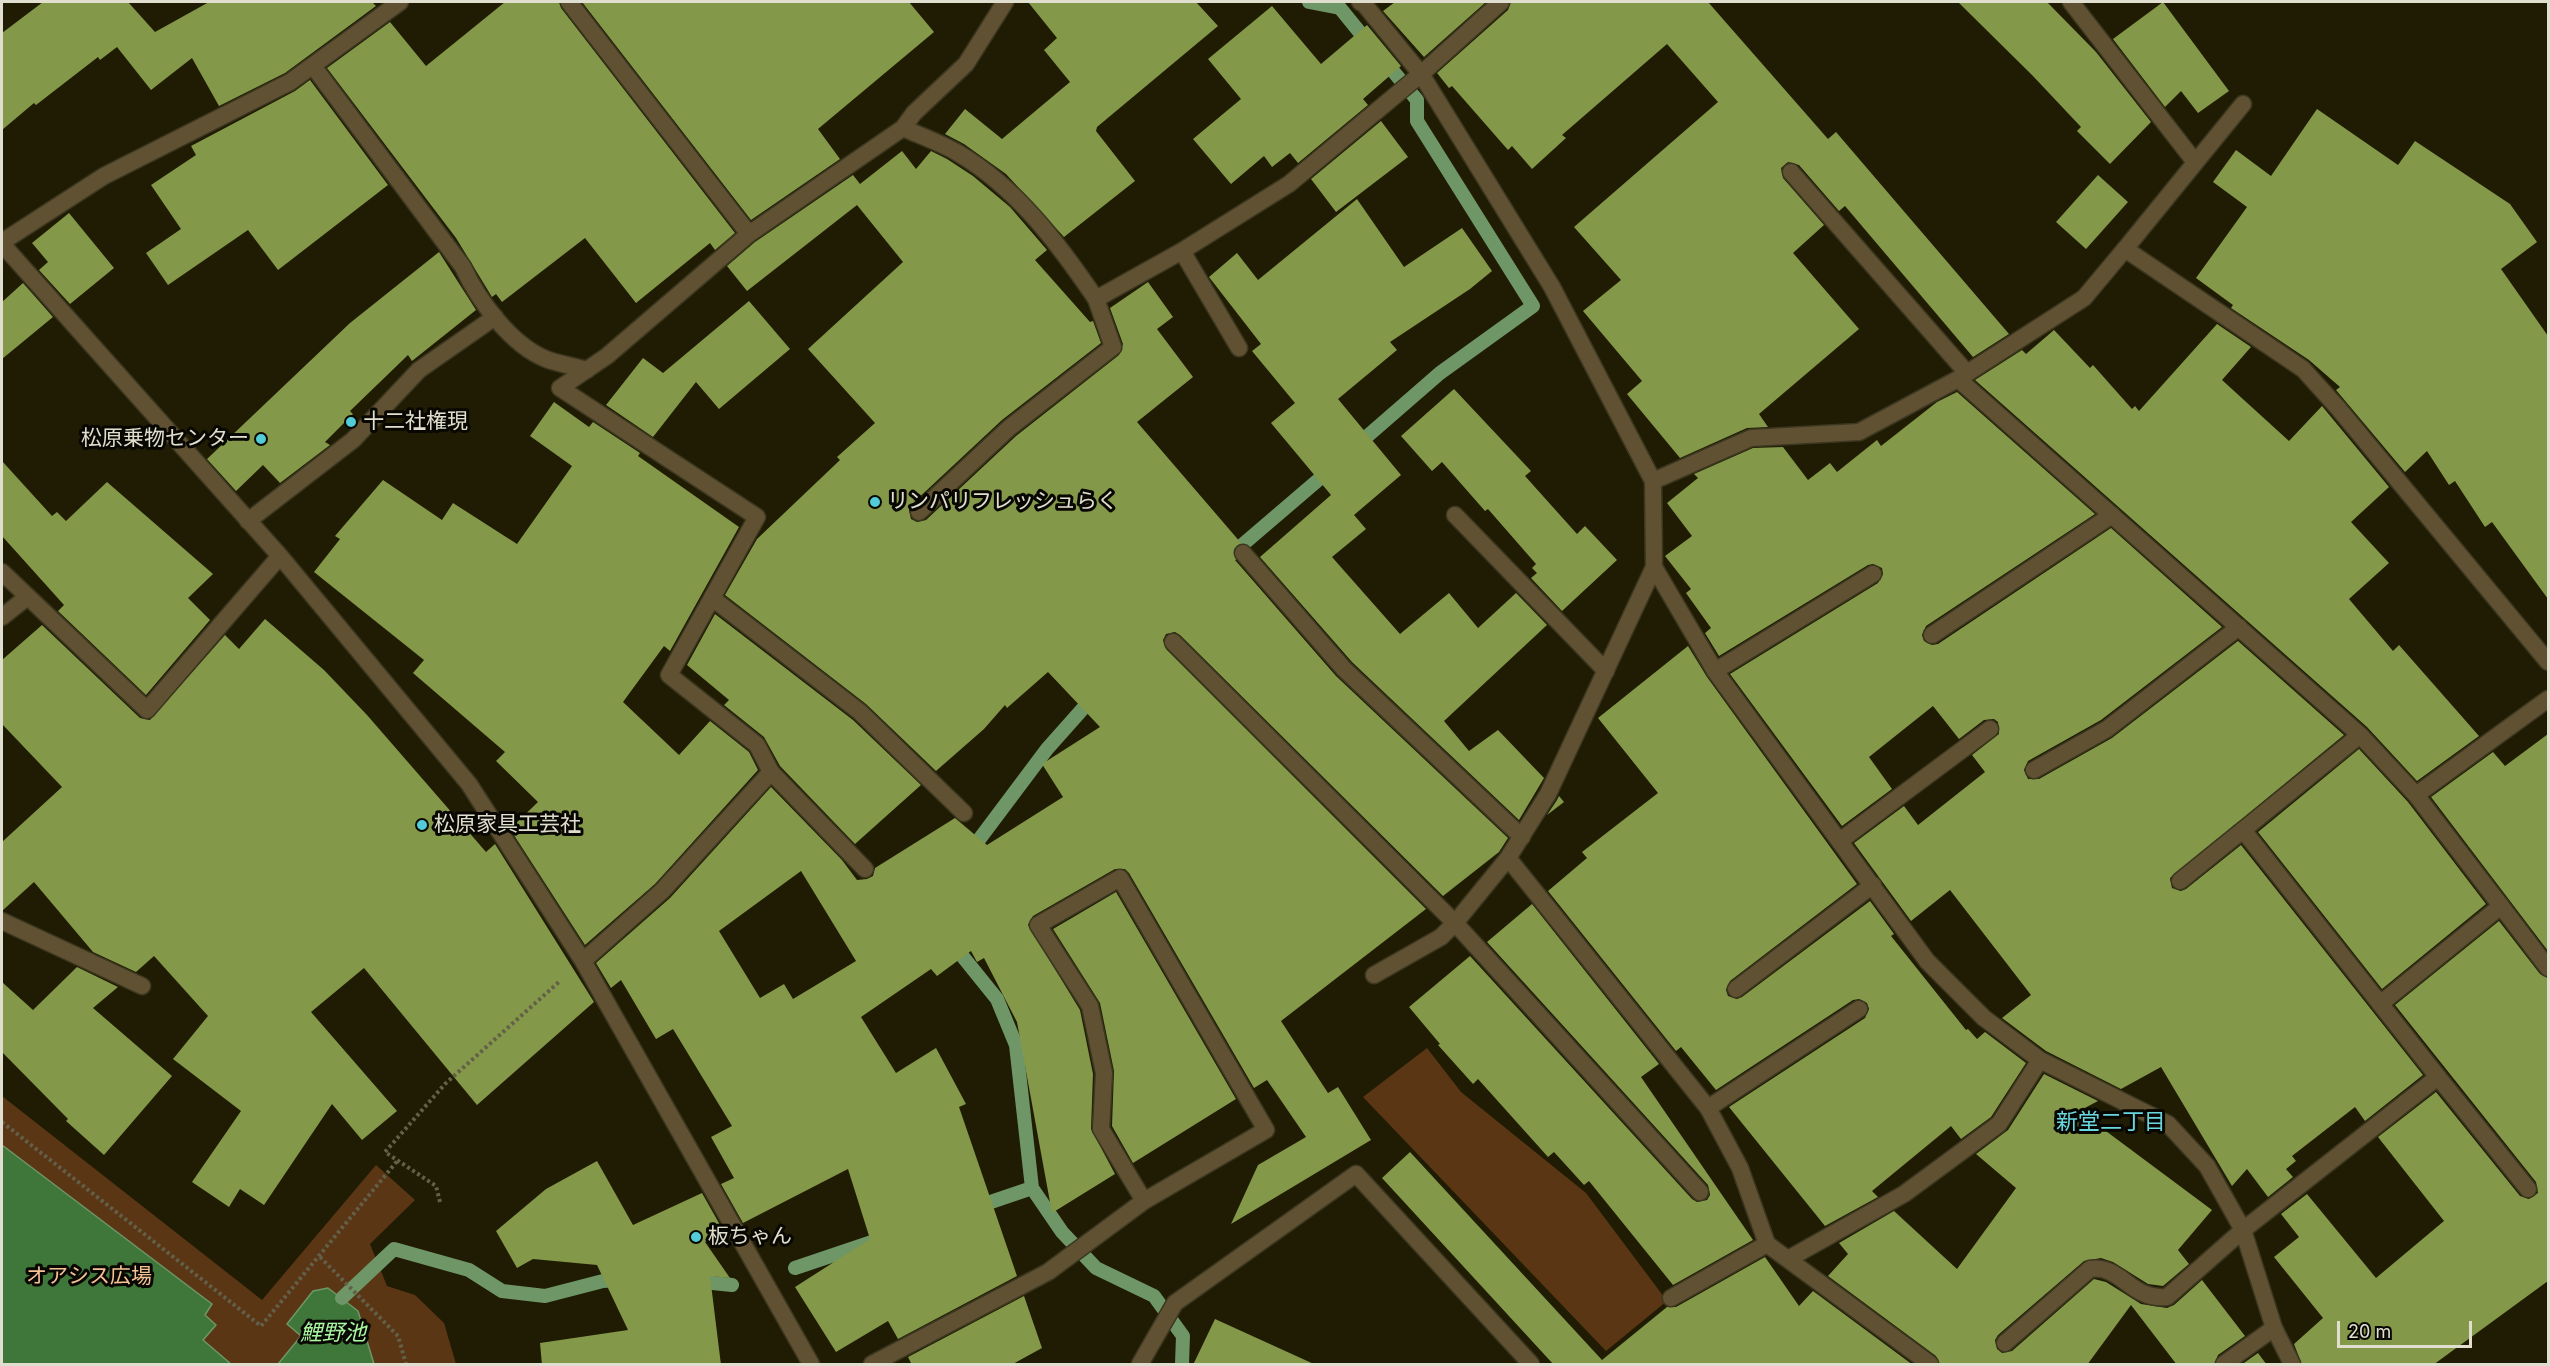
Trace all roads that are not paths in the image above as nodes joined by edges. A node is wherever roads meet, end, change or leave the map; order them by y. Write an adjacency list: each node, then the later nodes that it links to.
1 (400, 2): 7 (street)
2 (569, 2): 13 (street)
3 (1005, 2): 10 (street)
4 (1360, 2): 8 (street)
5 (1501, 2): 8 (street)
6 (2071, 2): 11 (street)
7 (313, 66): 14 (street); 18 (street)
8 (1420, 75): 16 (street); 22 (street)
9 (2243, 104): 11 (street)
10 (903, 128): 13 (street); 17 (street)
11 (2195, 162): 15 (street)
12 (1791, 172): 21 (street)
13 (749, 234): 20 (street)
14 (2, 243): 26 (street)
15 (2124, 249): 21 (street); 38 (street)
16 (1182, 251): 17 (street); 19 (street)
17 (1096, 300): 23 (street)
18 (495, 317): 20 (street); 26 (street)
19 (1239, 348)
20 (587, 370): 33 (street)
21 (1963, 376): 22 (street); 25 (street)
22 (1653, 480): 29 (street)
23 (919, 512)
24 (1455, 515): 39 (street)
25 (2112, 515): 35 (street); 36 (street)
26 (248, 521): 28 (street)
27 (1243, 553): 49 (street)
28 (280, 556): 32 (street); 58 (street)
29 (1654, 567): 39 (street); 40 (street)
30 (2, 572): 32 (street)
31 (1873, 574): 40 (street)
32 (26, 598): 34 (street)
33 (712, 598): 45 (street); 47 (street)
34 (2, 617)
35 (2239, 627): 43 (street); 44 (street)
36 (1932, 635)
37 (1173, 642): 57 (street)
38 (2548, 662)
39 (1606, 671): 49 (street)
40 (1715, 671): 50 (street)
41 (2548, 699): 46 (street)
42 (1990, 729): 50 (street)
43 (2360, 735): 46 (street); 48 (street)
44 (2034, 770)
45 (771, 772): 52 (street); 58 (street)
46 (2416, 795): 55 (street)
47 (964, 813)
48 (2243, 830): 53 (street); 63 (street)
49 (1522, 837): 51 (street)
50 (1841, 840): 54 (street)
51 (1508, 858): 57 (street); 67 (street)
52 (865, 869)
53 (2180, 881)
54 (1873, 885): 62 (street); 65 (street)
55 (2501, 906): 59 (street); 63 (street)
56 (2, 921): 61 (street)
57 (1455, 923): 60 (street); 69 (street)
58 (583, 961): 77 (street)
59 (2548, 968)
60 (1374, 975)
61 (142, 986)
62 (1736, 989)
63 (2380, 1004): 66 (street)
64 (1859, 1009): 67 (street)
65 (2040, 1060): 71 (street); 73 (street)
66 (2438, 1077): 68 (street); 71 (street)
67 (1708, 1108): 72 (street)
68 (2528, 1189)
69 (1700, 1192)
70 (1144, 1201): 70 (street); 78 (street)
71 (2243, 1230): 75 (street); 76 (street)
72 (1767, 1244): 73 (street); 74 (street)
73 (1788, 1259): 81 (street)
74 (1671, 1298)
75 (2274, 1328): 82 (street); 83 (street)
76 (2005, 1343)
77 (811, 1365)
78 (872, 1365)
79 (1140, 1365): 80 (street)
80 (1531, 1365)
81 (1930, 1365)
82 (2224, 1365)
83 (2292, 1365)

